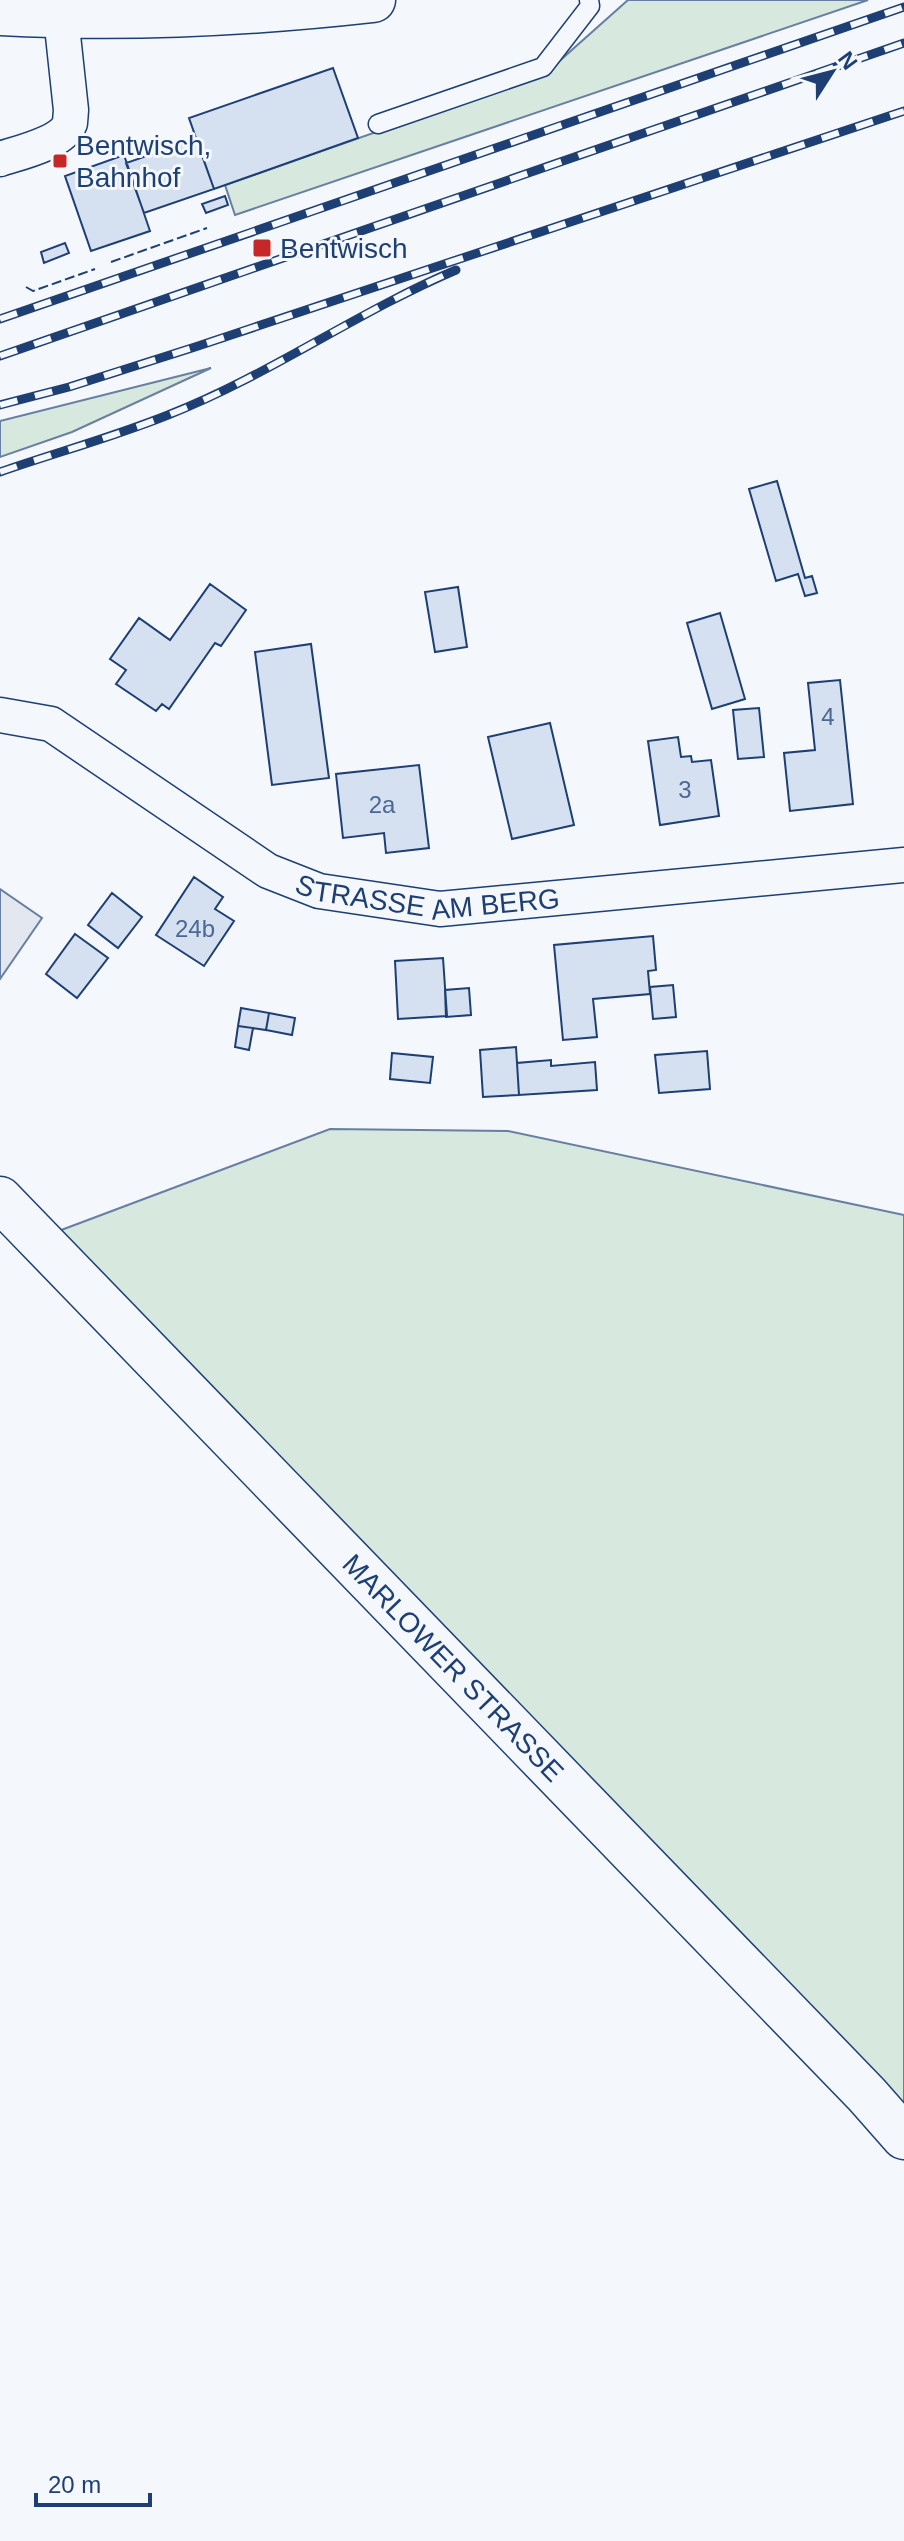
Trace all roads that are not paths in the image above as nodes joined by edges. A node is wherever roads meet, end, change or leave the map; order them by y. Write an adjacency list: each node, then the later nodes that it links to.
1 (373, 0): 3 (main road)
2 (589, 0): 6 (lane)
3 (160, 8): 5 (main road)
4 (0, 13): 5 (main road)
5 (61, 17): 7 (street)
6 (378, 124)
7 (14, 154)
8 (0, 715): 9 (street, STRASSE AM BERG)
9 (904, 865)
10 (0, 1199): 11 (main road, MARLOWER STRASSE)
11 (904, 2137)

